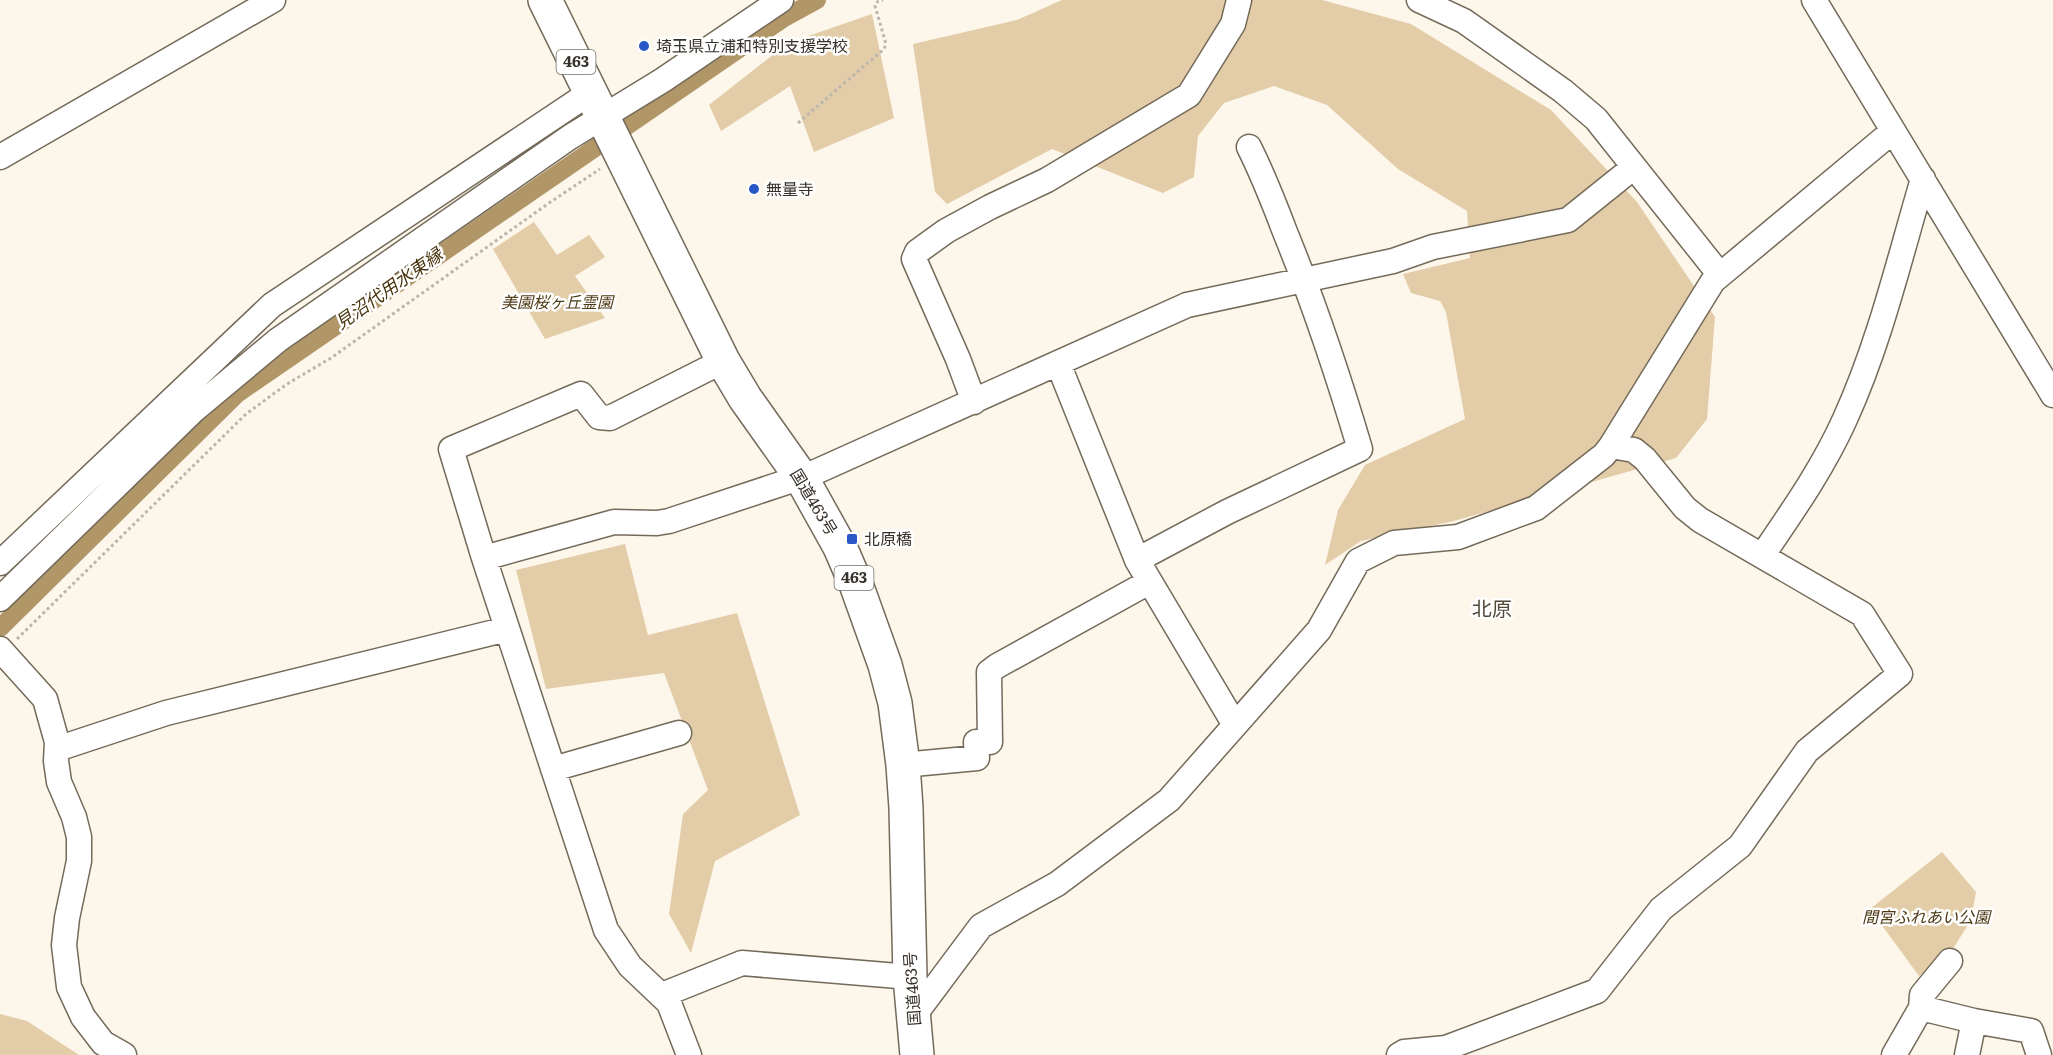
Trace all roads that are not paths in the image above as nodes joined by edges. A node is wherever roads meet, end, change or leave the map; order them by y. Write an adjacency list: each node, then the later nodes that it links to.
1 (273, 0): 12 (street)
2 (545, 0): 7 (highway, 国道463号 / 463)
3 (781, 0): 7 (street)
4 (1239, 0): 20 (street)
5 (1419, 0): 13 (street)
6 (1814, 0): 9 (street)
7 (600, 111): 8 (street); 10 (street); 17 (highway, 国道463号 / 463)
8 (557, 115): 10 (street); 26 (street)
9 (1893, 131): 14 (street); 15 (street)
10 (570, 137): 28 (street)
11 (1249, 147): 16 (street)
12 (0, 157)
13 (1634, 167): 15 (street); 16 (street)
14 (1923, 179): 19 (street); 23 (street)
15 (1720, 275): 21 (street)
16 (1305, 280): 18 (street); 25 (street)
17 (723, 361): 22 (highway, 国道463号 / 463); 24 (street)
18 (1058, 363): 20 (street); 25 (street)
19 (2053, 395)
20 (974, 402): 22 (street)
21 (1611, 446): 23 (street); 31 (street)
22 (801, 477): 24 (street); 34 (highway, 国道463号 / 463)
23 (1762, 556): 45 (street)
24 (484, 558): 29 (street)
25 (1137, 560): 27 (street)
26 (0, 563)
27 (1149, 582): 31 (street); 34 (street)
28 (0, 599)
29 (507, 629): 33 (street); 35 (street)
30 (2, 650): 33 (street)
31 (1235, 725): 40 (street)
32 (679, 733): 35 (street)
33 (57, 749): 42 (street)
34 (903, 765): 37 (highway, 国道463号 / 463)
35 (553, 769): 38 (street)
36 (1950, 961): 39 (street)
37 (910, 977): 38 (street); 40 (highway, 国道463号 / 463)
38 (662, 995): 43 (street)
39 (1921, 1008): 41 (street); 46 (street)
40 (913, 1017): 44 (highway, 国道463号 / 463)
41 (1974, 1021): 47 (street); 48 (street)
42 (124, 1055)
43 (689, 1055)
44 (917, 1055)
45 (1399, 1055)
46 (1894, 1055)
47 (1967, 1055)
48 (2039, 1055)

